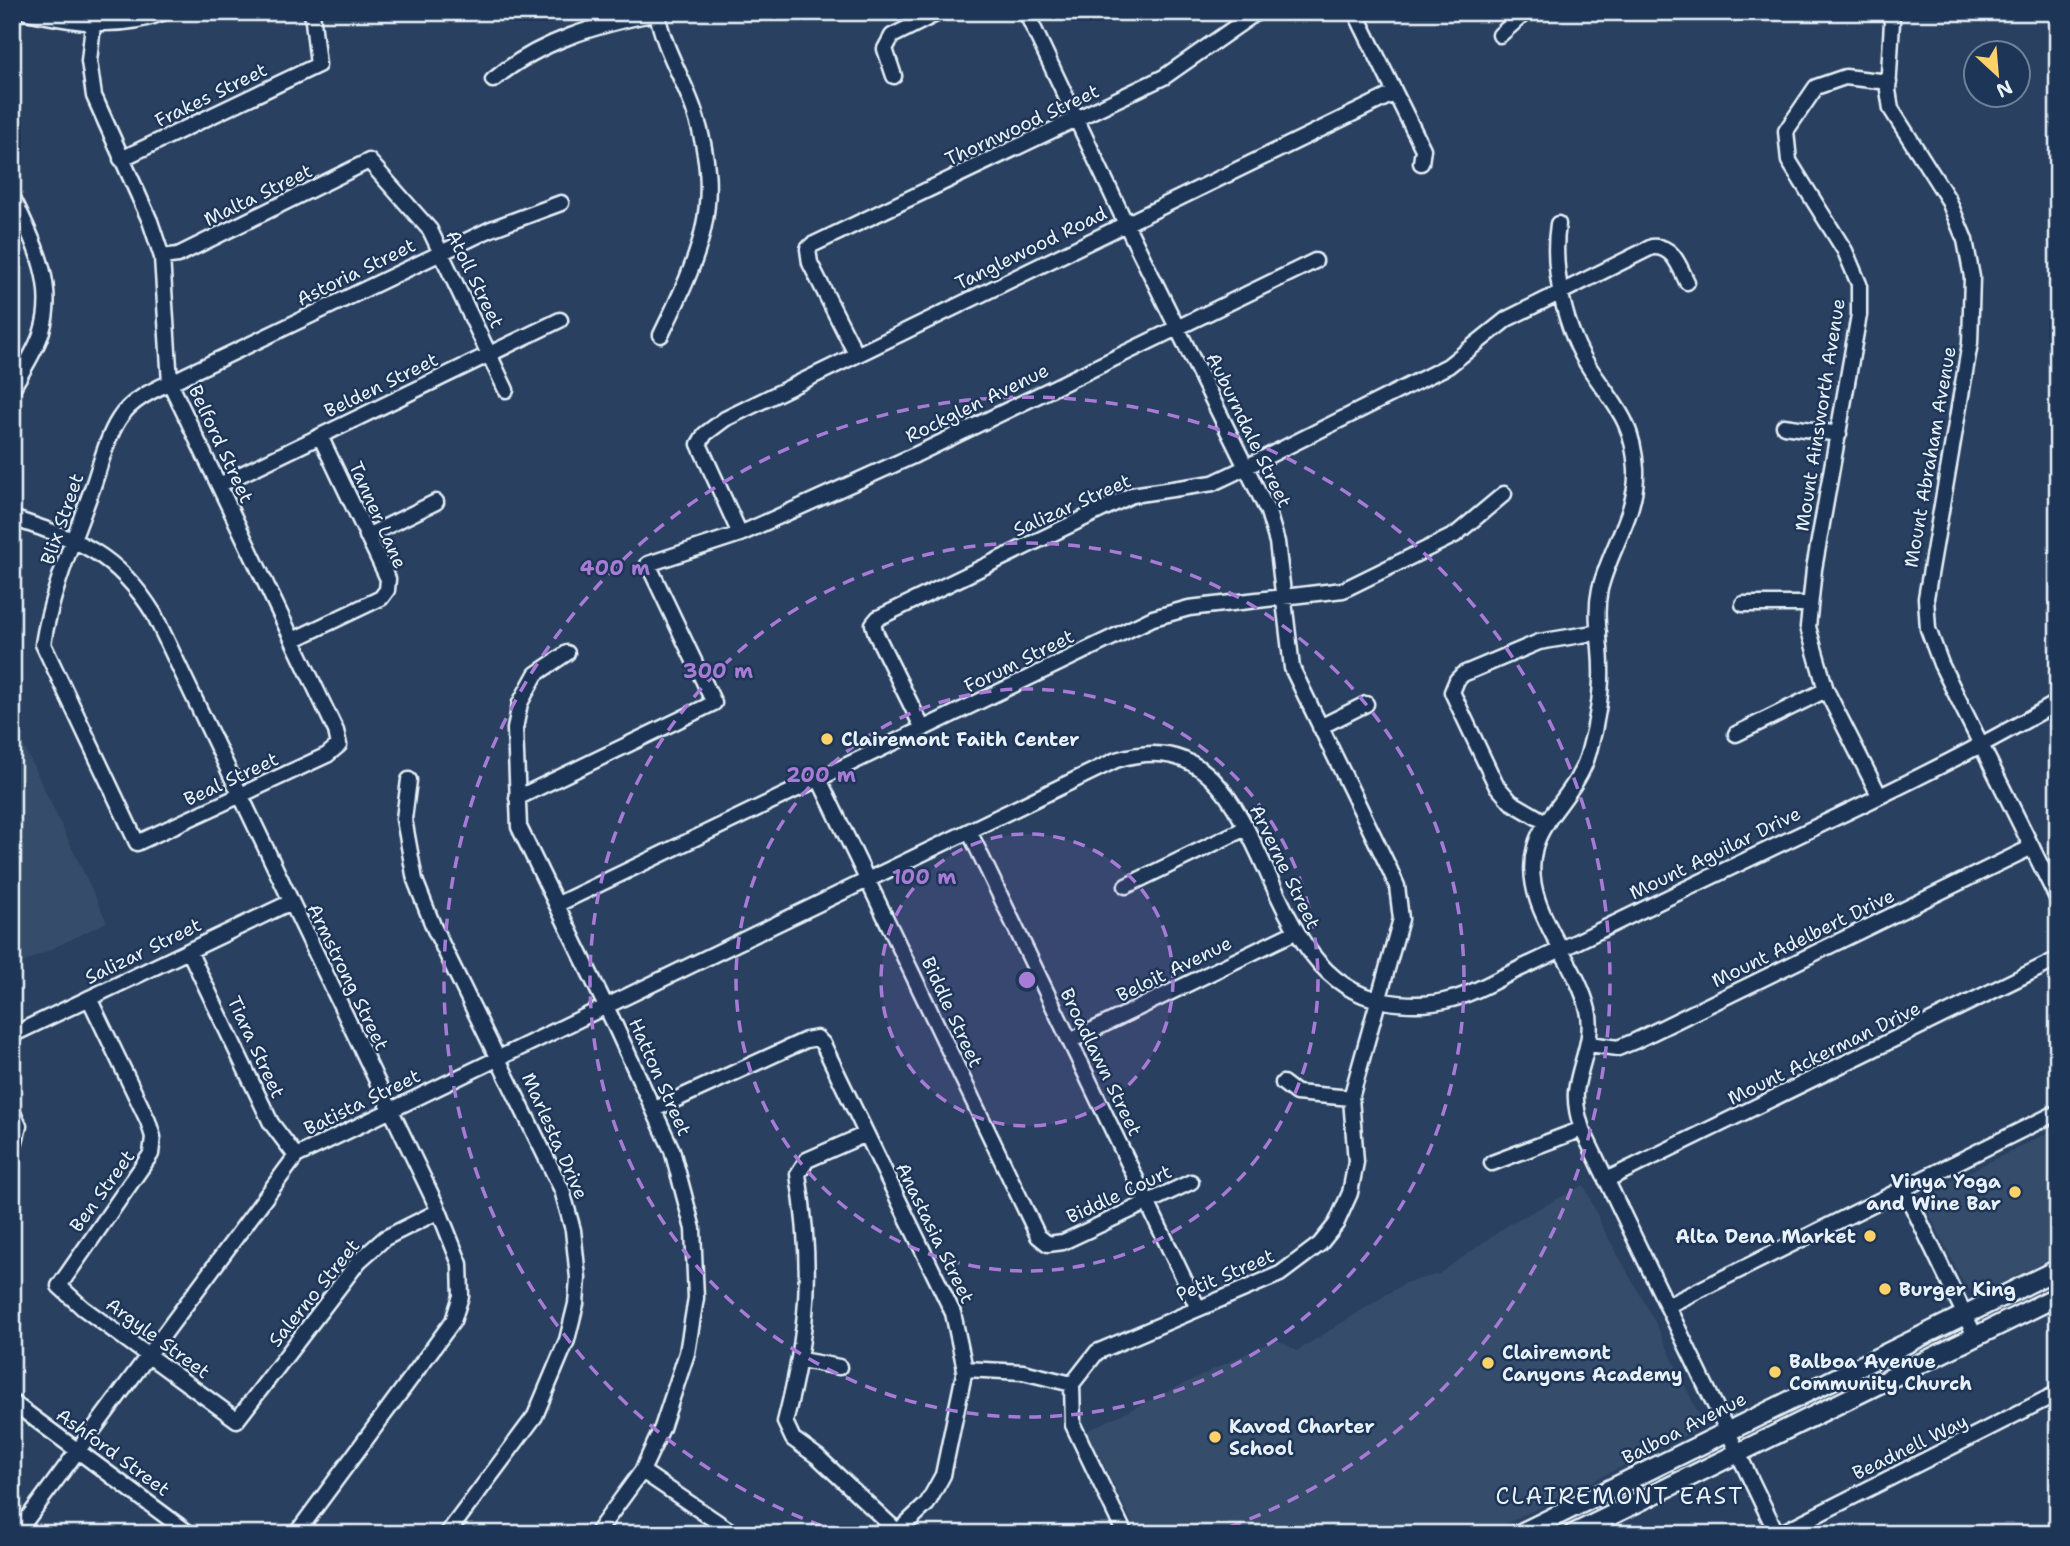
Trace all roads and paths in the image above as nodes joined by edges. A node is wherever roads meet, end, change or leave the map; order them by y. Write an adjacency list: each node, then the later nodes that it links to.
1 (26, 12): 11 (street)
2 (165, 12): 11 (street)
3 (312, 12): 18 (street, Frakes Street)
4 (940, 12): 13 (street)
5 (1026, 12): 17 (street, Auburndale Street)
6 (1257, 12): 17 (street, Thornwood Street)
7 (1355, 12): 16 (street)
8 (1526, 12): 12 (street)
9 (1889, 12): 15 (street, Mount Abraham Avenue)
10 (657, 13): 14 (street); 32 (street)
11 (93, 25): 18 (street, Belford Street)
12 (1500, 35)
13 (894, 76)
14 (493, 80)
15 (1889, 82): 39 (street, Mount Ainsworth Avenue); 61 (street, Mount Abraham Avenue)
16 (1395, 93): 20 (street); 23 (street, Tanglewood Road)
17 (1076, 121): 23 (street, Auburndale Street); 34 (street, Thornwood Street)
18 (121, 159): 26 (street, Belford Street)
19 (369, 161): 25 (street, Atoll Street); 26 (street, Malta Street)
20 (1421, 163)
21 (12, 196): 36 (street)
22 (561, 203): 25 (street, Astoria Street)
23 (1126, 223): 31 (street, Auburndale Street); 34 (street, Tanglewood Road)
24 (1558, 224): 29 (street)
25 (441, 253): 33 (street, Atoll Street); 35 (street, Astoria Street)
26 (162, 257): 35 (street, Belford Street)
27 (1315, 261): 31 (street, Rockglen Avenue)
28 (1687, 282): 29 (street, Salizar Street)
29 (1559, 293): 41 (street, Salizar Street); 52 (street)
30 (560, 320): 33 (street, Belden Street)
31 (1177, 328): 41 (street, Auburndale Street); 46 (street, Rockglen Avenue)
32 (661, 335)
33 (489, 354): 37 (street, Atoll Street); 40 (street, Belden Street)
34 (856, 354): 46 (street, Tanglewood Road)
35 (170, 383): 42 (street, Belford Street); 48 (street, Blix Street)
36 (12, 389)
37 (506, 390)
38 (1784, 426): 39 (street)
39 (1839, 434): 51 (street, Mount Ainsworth Avenue)
40 (320, 436): 42 (street, Belden Street); 47 (street, Tanner Lane)
41 (1247, 467): 49 (street, Auburndale Street); 59 (street, Salizar Street)
42 (219, 485): 53 (street, Belford Street)
43 (1504, 494): 49 (street, Forum Street)
44 (436, 502): 47 (street)
45 (12, 518): 48 (street, Armstrong Street)
46 (740, 534): 67 (street, Rockglen Avenue)
47 (367, 536): 53 (street, Tanner Lane)
48 (75, 539): 65 (street, Armstrong Street); 71 (street, Blix Street)
49 (1282, 598): 58 (street, Auburndale Street); 59 (street, Forum Street)
50 (1743, 604): 51 (street)
51 (1808, 604): 55 (street, Mount Ainsworth Avenue)
52 (1599, 632): 68 (street); 68 (street)
53 (293, 640): 62 (street, Belford Street)
54 (567, 653): 67 (street, Hatton Street)
55 (1826, 690): 60 (street); 66 (street, Mount Ainsworth Avenue)
56 (2058, 702): 61 (street, Mount Aguilar Drive)
57 (1366, 704): 58 (street)
58 (1320, 727): 83 (street, Auburndale Street)
59 (923, 729): 63 (street, Forum Street)
60 (1736, 734)
61 (1981, 744): 66 (street, Mount Aguilar Drive); 72 (street, Mount Abraham Avenue)
62 (339, 745): 65 (street, Beal Street)
63 (819, 779): 73 (street, Biddle Street); 77 (street, Forum Street)
64 (409, 780): 88 (street, Marlesta Drive)
65 (240, 795): 71 (street, Beal Street); 76 (street, Armstrong Street)
66 (1878, 795): 79 (street, Mount Aguilar Drive)
67 (517, 798): 77 (street, Hatton Street)
68 (1547, 823): 79 (street)
69 (1247, 828): 70 (street, Arverne Street); 74 (street); 78 (street, Arverne Street)
70 (970, 833): 73 (street, Batista Street); 86 (street, Broadlawn Street)
71 (138, 843)
72 (2032, 848): 75 (street, Mount Abraham Avenue); 87 (street, Mount Adelbert Drive)
73 (869, 882): 84 (street, Batista Street); 105 (street, Biddle Street)
74 (1126, 886)
75 (2058, 900)
76 (291, 902): 80 (street, Salizar Street); 91 (street, Armstrong Street)
77 (558, 904): 84 (street, Hatton Street)
78 (1295, 932): 83 (street, Arverne Street); 86 (street, Beloit Avenue)
79 (1561, 950): 83 (street, Mount Aguilar Drive); 87 (street)
80 (189, 951): 82 (street, Salizar Street); 98 (street, Tiara Street)
81 (2058, 959): 100 (street, Mount Ackerman Drive)
82 (89, 998): 85 (street, Salizar Street); 107 (street, Ben Street)
83 (1379, 1000): 90 (street, Petit Street)
84 (606, 1007): 88 (street, Batista Street); 92 (street, Hatton Street)
85 (12, 1035)
86 (1070, 1041): 103 (street, Broadlawn Street)
87 (1589, 1044): 95 (street)
88 (499, 1059): 91 (street, Batista Street); 129 (street, Marlesta Drive)
89 (1283, 1083): 90 (street)
90 (1351, 1098): 110 (street, Petit Street)
91 (390, 1109): 98 (street, Batista Street); 104 (street, Armstrong Street)
92 (655, 1109): 96 (street, Anastasia Street); 124 (street, Hatton Street)
93 (12, 1111): 97 (street)
94 (2058, 1112): 102 (street)
95 (1582, 1129): 99 (street); 100 (street)
96 (866, 1134): 114 (street); 116 (street, Anastasia Street)
97 (12, 1153)
98 (296, 1156): 113 (street, Batista Street)
99 (1492, 1163)
100 (1606, 1180): 109 (street)
101 (1192, 1182): 103 (street, Biddle Court)
102 (1904, 1189): 109 (street); 111 (street)
103 (1147, 1202): 105 (street, Biddle Court); 110 (street, Broadlawn Street)
104 (439, 1211): 120 (street, Salerno Street); 128 (street, Armstrong Street)
105 (1063, 1242)
106 (2058, 1269): 111 (main road, Balboa Avenue)
107 (59, 1286): 113 (street, Argyle Street)
108 (2058, 1296): 112 (main road)
109 (1667, 1306): 121 (street)
110 (1198, 1308): 117 (street, Petit Street)
111 (1964, 1314): 112 (street); 121 (main road, Balboa Avenue)
112 (1975, 1336): 123 (main road)
113 (148, 1355): 120 (street, Argyle Street); 122 (street, Batista Street)
114 (801, 1360): 115 (street); 125 (street)
115 (839, 1367)
116 (965, 1369): 117 (street); 125 (street, Anastasia Street)
117 (1072, 1384): 132 (street)
118 (2058, 1393): 135 (street, Beadnell Way)
119 (12, 1402): 122 (street, Ashford Street)
120 (237, 1420)
121 (1727, 1430): 123 (street); 133 (main road, Balboa Avenue)
122 (77, 1450): 126 (street, Batista Street); 127 (street, Ashford Street)
123 (1738, 1451): 134 (main road); 135 (street)
124 (642, 1471): 130 (street, Hatton Street); 131 (street)
125 (897, 1533)
126 (16, 1534)
127 (190, 1534)
128 (296, 1534)
129 (447, 1534)
130 (596, 1534)
131 (734, 1534)
132 (1125, 1534)
133 (1519, 1534)
134 (1573, 1534)
135 (1778, 1534)

